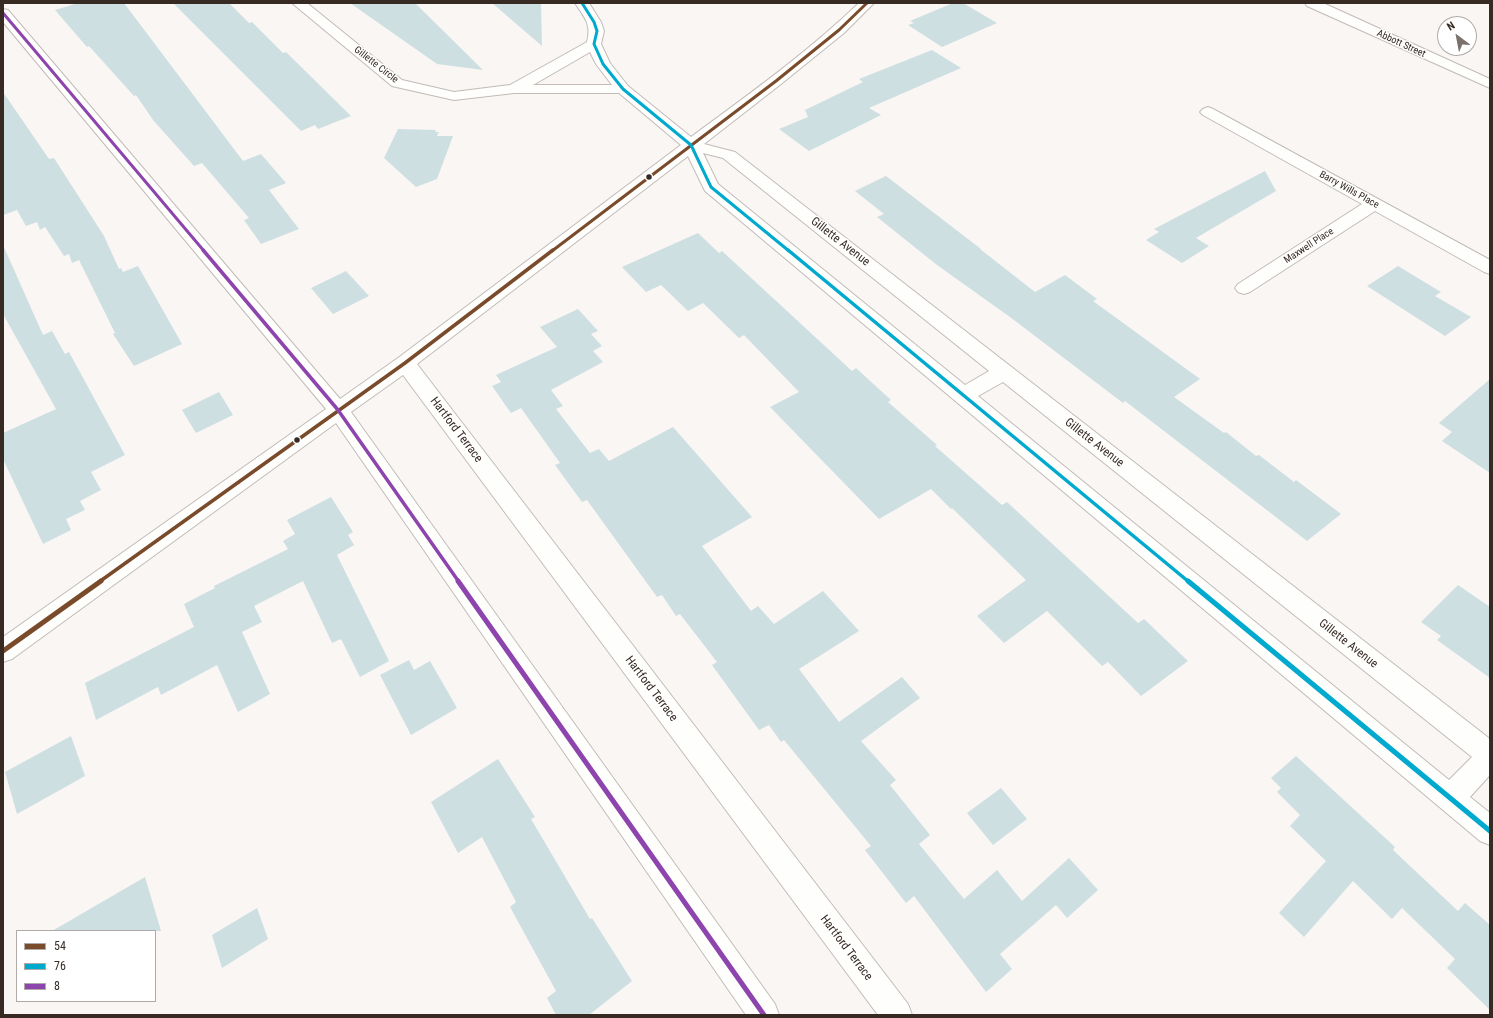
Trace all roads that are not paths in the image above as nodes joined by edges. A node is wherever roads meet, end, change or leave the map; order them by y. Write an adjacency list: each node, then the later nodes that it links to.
1 (299, 3): 8 (street, Gillette Circle)
2 (582, 3): 6 (street, Gillette Avenue)
3 (867, 3): 11 (street)
4 (1312, 3): 7 (street, Abbott Street)
5 (3, 13): 18 (street)
6 (594, 44): 8 (street, Gillette Circle); 9 (street, Gillette Avenue)
7 (1490, 84)
8 (514, 89): 9 (street, Gillette Circle)
9 (622, 89): 11 (street, Gillette Avenue)
10 (1208, 112): 12 (street, Barry Wills Place)
11 (691, 145): 15 (street); 16 (street, Gillette Avenue); 17 (street, Gillette Avenue)
12 (1374, 204): 13 (street, Barry Wills Place); 14 (street, Maxwell Place)
13 (1490, 268)
14 (1244, 288)
15 (404, 363): 18 (street); 24 (street, Hartford Terrace)
16 (1004, 372): 17 (street); 20 (street, Gillette Avenue)
17 (962, 396): 21 (street, Gillette Avenue)
18 (338, 410): 19 (street); 23 (street)
19 (5, 645)
20 (1490, 756): 21 (street)
21 (1450, 798): 22 (street, Gillette Avenue)
22 (1490, 831)
23 (764, 1015)
24 (897, 1015)

